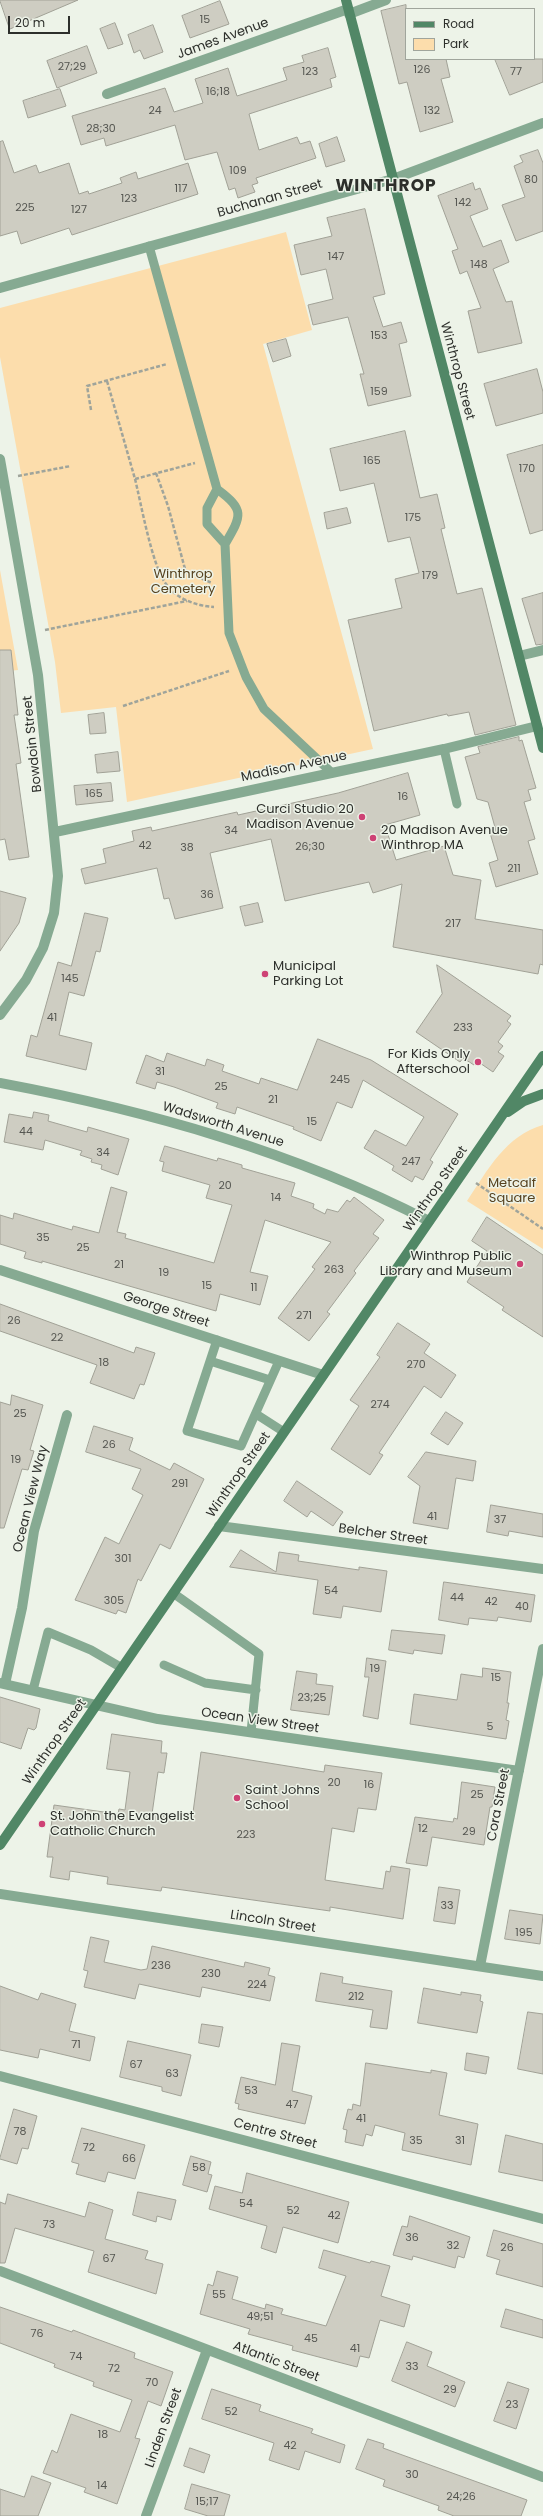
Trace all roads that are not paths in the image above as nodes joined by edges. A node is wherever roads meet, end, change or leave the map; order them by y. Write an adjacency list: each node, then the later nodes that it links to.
1 (386, 0): 2 (street, James Avenue)
2 (348, 8): 3 (street, James Avenue); 5 (main road, Winthrop Street)
3 (107, 94)
4 (543, 123): 5 (street, Buchanan Street)
5 (393, 178): 6 (street, Buchanan Street); 12 (main road, Winthrop Street)
6 (149, 246): 7 (street, Buchanan Street); 9 (lane)
7 (0, 288)
8 (0, 459): 18 (street, Bowdoin Street)
9 (217, 489): 10 (lane); 10 (lane)
10 (225, 544): 16 (lane)
11 (543, 650): 12 (street)
12 (519, 656): 13 (main road, Winthrop Street)
13 (539, 720): 14 (main road, Winthrop Street); 15 (street, Madison Avenue)
14 (543, 748)
15 (444, 749): 16 (street, Madison Avenue); 17 (lane)
16 (332, 773): 18 (street, Madison Avenue)
17 (458, 804)
18 (55, 832): 19 (street, Bowdoin Street)
19 (0, 1015)
20 (543, 1056): 23 (main road)
21 (0, 1083): 24 (street, Wadsworth Avenue)
22 (543, 1094): 23 (main road)
23 (499, 1120): 24 (main road, Winthrop Street)
24 (429, 1221): 29 (main road, Winthrop Street)
25 (0, 1270): 26 (street, George Street)
26 (217, 1340): 27 (street, George Street); 28 (lane)
27 (279, 1361): 29 (street, George Street); 30 (lane)
28 (210, 1362): 30 (lane); 31 (lane)
29 (323, 1375): 33 (main road, Winthrop Street)
30 (270, 1380): 31 (lane)
31 (256, 1414): 33 (lane)
32 (67, 1415): 40 (street, Ocean View Way)
33 (284, 1432): 34 (main road, Winthrop Street)
34 (219, 1526): 35 (street, Belcher Street); 36 (main road, Winthrop Street)
35 (543, 1569)
36 (174, 1593): 39 (main road, Winthrop Street); 42 (lane)
37 (543, 1649): 45 (street, Cora Street)
38 (164, 1665): 42 (lane)
39 (122, 1668): 41 (lane); 43 (main road, Winthrop Street)
40 (2, 1683): 41 (street, Ocean View Street)
41 (33, 1690): 43 (street, Ocean View Street)
42 (256, 1690): 44 (lane)
43 (96, 1705): 44 (street, Ocean View Street); 46 (main road, Winthrop Street)
44 (251, 1732): 45 (street, Ocean View Street)
45 (519, 1771): 48 (street, Cora Street)
46 (0, 1845)
47 (0, 1894): 48 (street, Lincoln Street)
48 (480, 1966): 49 (street, Lincoln Street)
49 (543, 1976)
50 (0, 2076): 51 (street, Centre Street)
51 (543, 2219)
52 (0, 2271): 53 (street, Atlantic Street)
53 (207, 2350): 54 (street, Atlantic Street); 55 (street, Linden Street)
54 (543, 2477)
55 (146, 2516)

